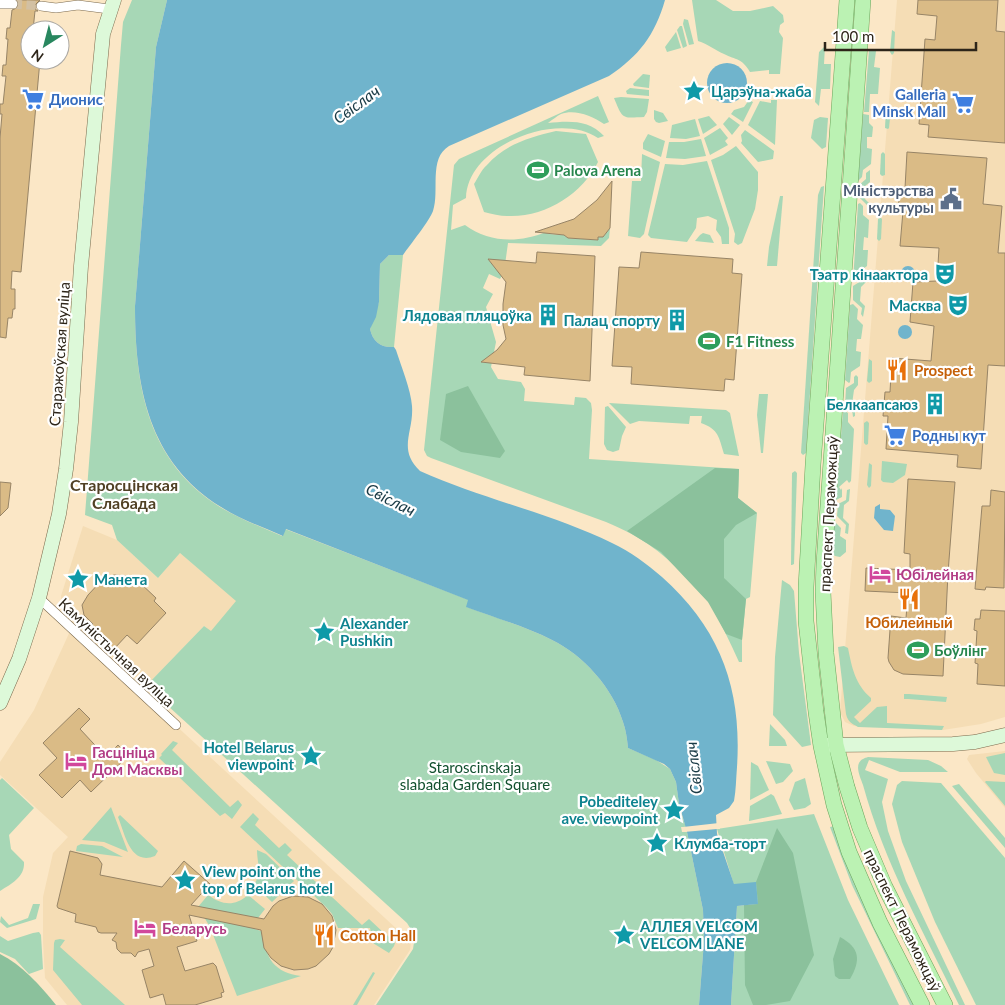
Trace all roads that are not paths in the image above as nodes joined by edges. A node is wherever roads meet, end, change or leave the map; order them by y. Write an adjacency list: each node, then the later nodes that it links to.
1 (847, 0): 11 (main road, праспект Пераможцаў)
2 (863, 0): 11 (main road, праспект Пераможцаў)
3 (0, 4): 4 (street)
4 (13, 4)
5 (112, 5): 6 (street); 7 (main road, Старажоўская вуліца)
6 (41, 6)
7 (40, 598): 8 (main road, Старажоўская вуліца); 9 (street, Камуністычная вуліца)
8 (0, 703)
9 (176, 726)
10 (1005, 735): 11 (main road)
11 (828, 745): 12 (main road, праспект Пераможцаў); 13 (main road, праспект Пераможцаў)
12 (922, 1005)
13 (945, 1005)

